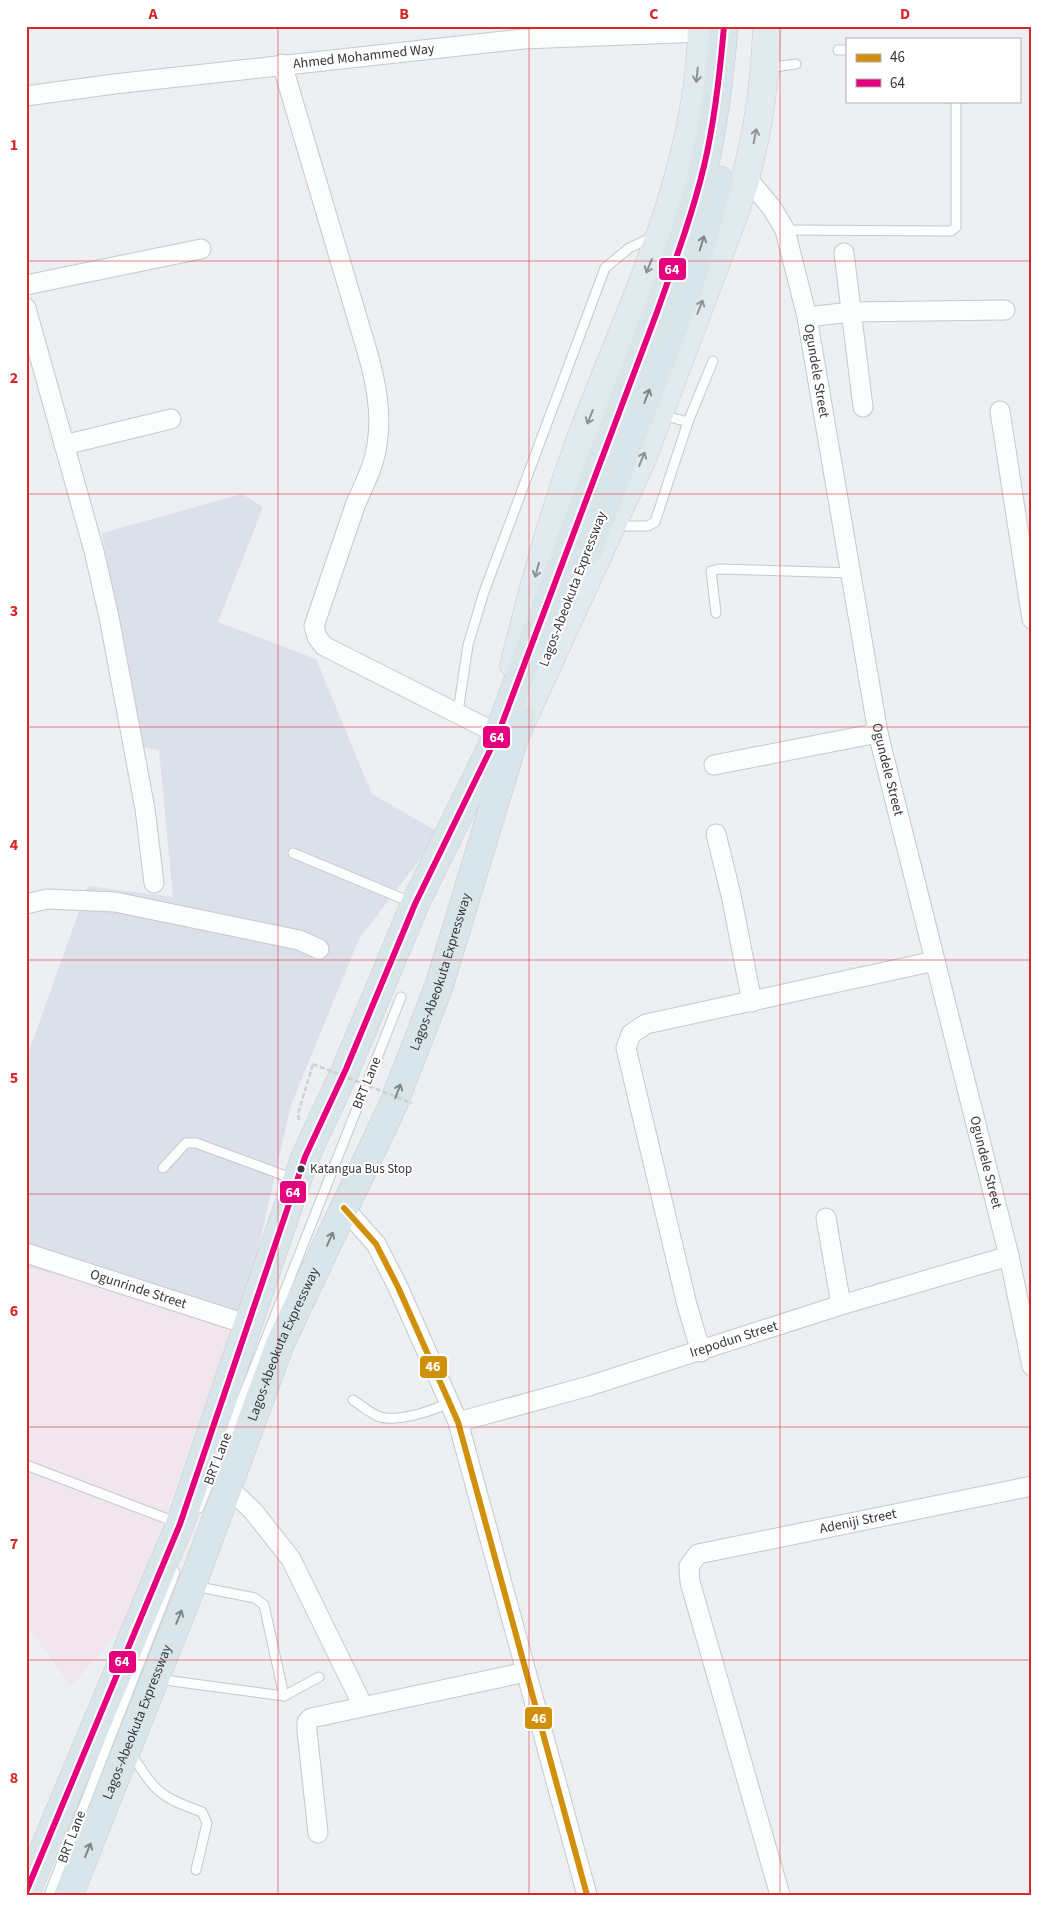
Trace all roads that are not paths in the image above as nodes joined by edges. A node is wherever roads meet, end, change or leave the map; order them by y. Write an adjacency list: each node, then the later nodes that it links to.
1 (742, 26): 33 (highway, Lagos-Abeokuta Expressway, one-way to 1)
2 (767, 26): 7 (main road)
3 (709, 28): 4 (street, Ahmed Mohammed Way); 12 (main road, one-way to 12); 33 (highway, Lagos-Abeokuta Expressway)
4 (521, 33): 5 (street, Ahmed Mohammed Way)
5 (282, 64): 8 (street, Ahmed Mohammed Way); 31 (street)
6 (796, 64): 7 (lane)
7 (766, 68): 10 (main road, one-way to 7)
8 (26, 96)
9 (956, 102): 11 (lane)
10 (747, 178): 11 (street, Ogundele Street); 23 (main road, one-way to 10)
11 (785, 230): 19 (street, Ogundele Street)
12 (662, 233): 31 (lane); 33 (main road, one-way to 33)
13 (201, 249): 15 (street)
14 (844, 253): 18 (street)
15 (26, 285)
16 (26, 308): 26 (street)
17 (1005, 310): 18 (street)
18 (851, 312): 19 (street); 21 (street)
19 (807, 317): 28 (street, Ogundele Street)
20 (713, 361): 25 (lane)
21 (863, 407)
22 (1000, 411): 30 (street)
23 (659, 415): 25 (lane); 27 (main road, one-way to 23)
24 (171, 420): 26 (street)
25 (688, 422): 27 (lane)
26 (64, 445): 37 (street)
27 (612, 526): 33 (main road)
28 (851, 573): 29 (lane); 32 (street, Ogundele Street)
29 (716, 613)
30 (1032, 619)
31 (458, 712): 33 (street)
32 (878, 732): 34 (street); 41 (street, Ogundele Street)
33 (505, 738): 39 (highway, Lagos-Abeokuta Expressway); 46 (highway, Lagos-Abeokuta Expressway, one-way to 33)
34 (714, 765)
35 (716, 834): 43 (street)
36 (293, 853): 39 (lane)
37 (154, 883)
38 (28, 898): 40 (street)
39 (415, 904): 45 (highway, Lagos-Abeokuta Expressway)
40 (319, 949)
41 (934, 961): 43 (street); 49 (street, Ogundele Street)
42 (401, 997): 60 (lane, BRT Lane)
43 (752, 1002): 52 (street)
44 (162, 1168): 45 (lane)
45 (297, 1180): 51 (highway, Lagos-Abeokuta Expressway)
46 (344, 1208): 55 (street); 58 (highway, Lagos-Abeokuta Expressway, one-way to 46)
47 (826, 1218): 50 (street)
48 (26, 1253): 51 (street, Ogunrinde Street)
49 (1009, 1256): 50 (street, Irepodun Street); 53 (street, Ogundele Street)
50 (841, 1305): 52 (street, Irepodun Street)
51 (248, 1325): 60 (highway, Lagos-Abeokuta Expressway)
52 (701, 1352): 56 (street, Irepodun Street)
53 (1032, 1366)
54 (352, 1400): 55 (lane)
55 (449, 1402): 56 (street)
56 (458, 1422): 63 (street)
57 (26, 1465): 60 (lane)
58 (226, 1486): 62 (highway, Lagos-Abeokuta Expressway); 67 (street)
59 (1032, 1486): 75 (street, Adeniji Street)
60 (189, 1519): 71 (highway, Lagos-Abeokuta Expressway)
61 (179, 1561): 72 (lane, BRT Lane)
62 (192, 1585): 65 (highway, Lagos-Abeokuta Expressway, one-way to 62); 66 (lane)
63 (526, 1672): 67 (street); 74 (street)
64 (319, 1677): 66 (lane)
65 (154, 1678): 66 (lane); 68 (highway, Lagos-Abeokuta Expressway)
66 (284, 1696)
67 (363, 1706): 69 (street)
68 (128, 1750): 70 (lane); 73 (highway, Lagos-Abeokuta Expressway, one-way to 68)
69 (318, 1833)
70 (196, 1870)
71 (26, 1892)
72 (49, 1895)
73 (69, 1895)
74 (587, 1895)
75 (780, 1895)

